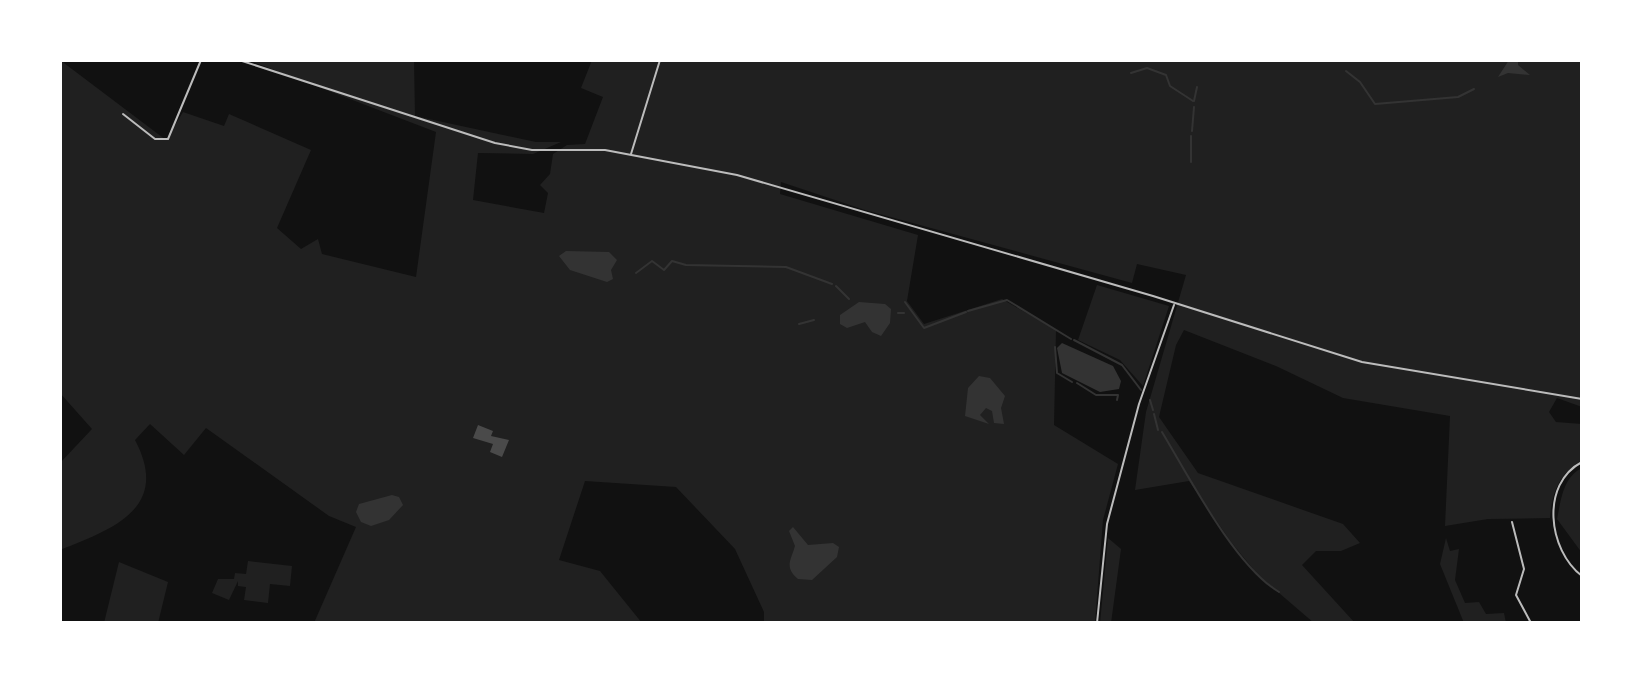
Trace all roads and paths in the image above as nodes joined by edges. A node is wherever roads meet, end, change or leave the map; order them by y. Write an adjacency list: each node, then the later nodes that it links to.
1 (201, 60): 4 (street)
2 (239, 60): 5 (street)
3 (660, 60): 5 (street)
4 (123, 114)
5 (631, 154): 6 (street)
6 (1175, 303): 7 (street); 11 (street)
7 (1582, 399)
8 (1582, 462): 10 (street)
9 (1512, 522): 12 (street)
10 (1582, 576)
11 (1097, 623)
12 (1531, 623)

